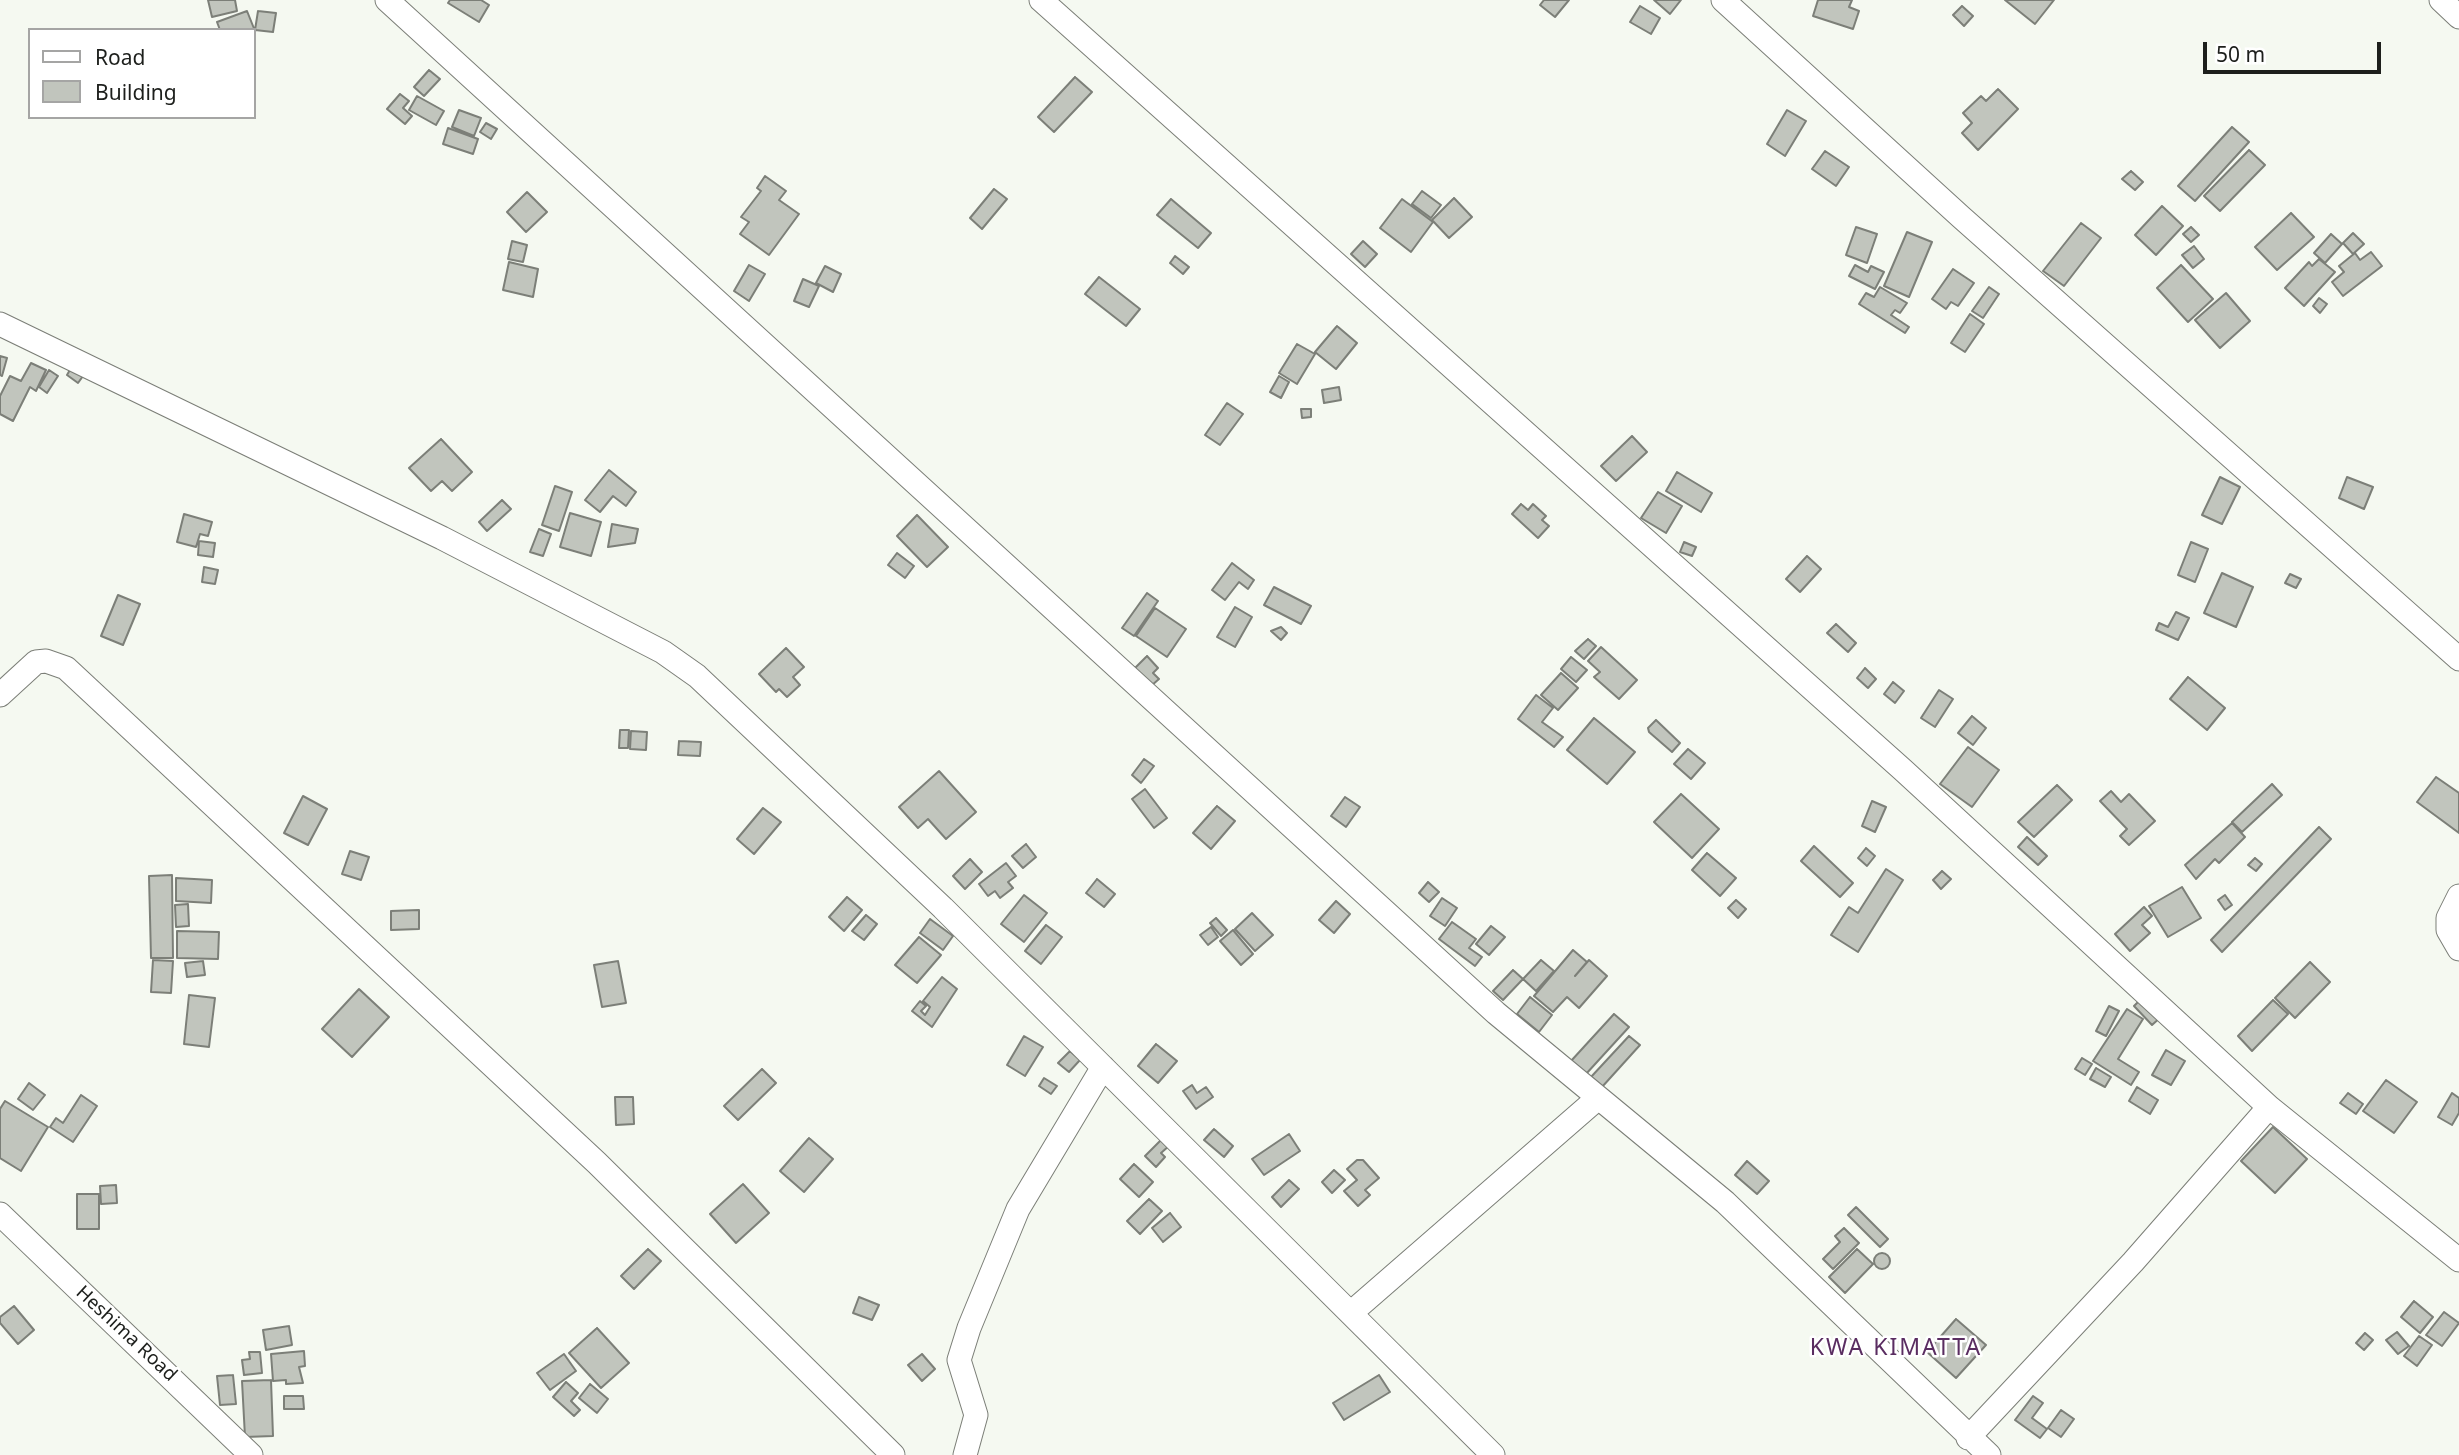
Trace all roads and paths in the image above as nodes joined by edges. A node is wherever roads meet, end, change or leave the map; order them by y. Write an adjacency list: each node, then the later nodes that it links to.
1 (387, 0): 12 (street)
2 (1041, 0): 13 (street)
3 (1723, 0): 7 (street)
4 (2441, 0): 5 (street)
5 (2459, 17)
6 (0, 324): 11 (street)
7 (2459, 659)
8 (0, 695): 19 (street)
9 (2459, 896): 10 (street)
10 (2459, 949)
11 (1103, 1067): 16 (street); 20 (street)
12 (1598, 1098): 16 (street); 17 (street)
13 (2269, 1107): 15 (street); 17 (street)
14 (0, 1214): 18 (street, Heshima Road)
15 (2458, 1257)
16 (1352, 1312): 21 (street)
17 (1968, 1438): 22 (street)
18 (251, 1455)
19 (892, 1455)
20 (965, 1455)
21 (1493, 1455)
22 (1989, 1455)

